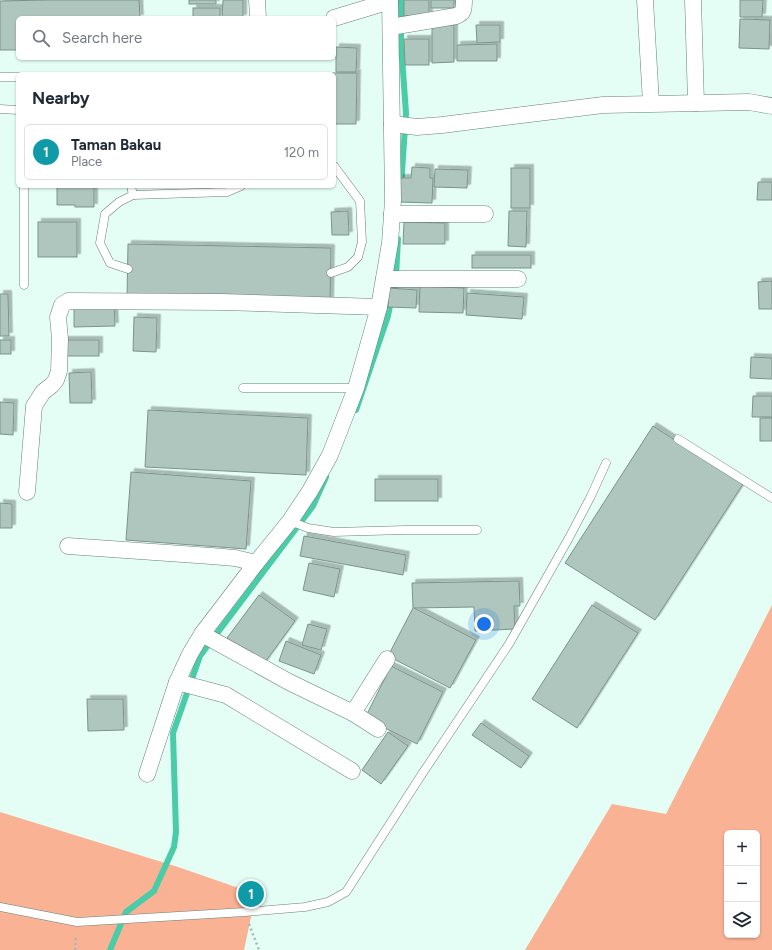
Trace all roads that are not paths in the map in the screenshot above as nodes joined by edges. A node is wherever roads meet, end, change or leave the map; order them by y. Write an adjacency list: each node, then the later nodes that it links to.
1 (258, 0): 6 (street)
2 (390, 0): 7 (street); 8 (street)
3 (464, 0): 8 (street)
4 (645, 0): 11 (street)
5 (693, 0): 12 (street)
6 (258, 16)
7 (336, 17)
8 (391, 27): 16 (street)
9 (0, 77): 10 (lane)
10 (16, 77)
11 (651, 103): 12 (street); 16 (street)
12 (696, 103): 13 (street)
13 (772, 106)
14 (0, 109): 15 (lane)
15 (16, 110)
16 (404, 125): 22 (street)
17 (336, 169): 25 (lane)
18 (24, 188): 28 (lane)
19 (131, 188): 21 (lane)
20 (236, 188): 21 (lane)
21 (133, 195): 24 (lane)
22 (392, 214): 23 (street); 26 (street)
23 (485, 214)
24 (128, 269)
25 (331, 273)
26 (384, 279): 27 (street); 29 (street)
27 (518, 279)
28 (24, 285)
29 (379, 307): 31 (street); 34 (street)
30 (243, 388): 31 (lane)
31 (356, 388): 36 (street)
32 (678, 439): 35 (lane)
33 (606, 463): 47 (lane)
34 (27, 492)
35 (772, 498)
36 (290, 521): 37 (lane); 39 (street)
37 (477, 530)
38 (68, 546): 39 (street)
39 (256, 563): 40 (street)
40 (202, 634): 42 (street); 43 (street)
41 (387, 659): 43 (street)
42 (177, 682): 45 (street); 46 (street)
43 (353, 713): 44 (street)
44 (378, 729)
45 (352, 771)
46 (147, 774)
47 (0, 907)

